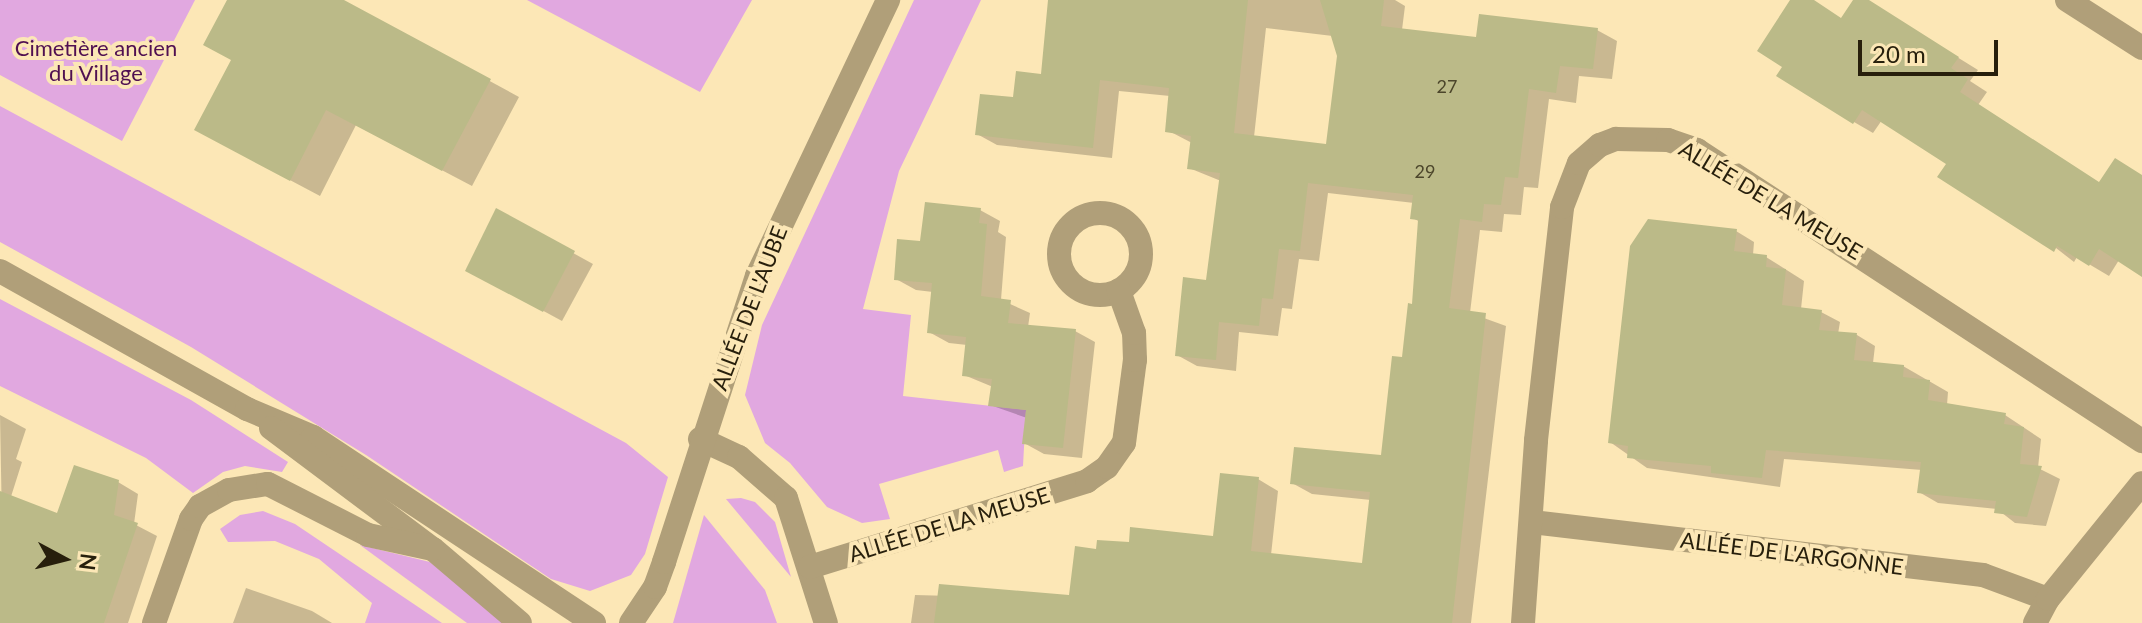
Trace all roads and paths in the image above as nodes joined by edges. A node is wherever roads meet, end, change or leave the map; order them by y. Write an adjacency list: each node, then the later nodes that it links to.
1 (888, 0): 7 (street, ALLÉE DE L'AUBE)
2 (2067, 0): 3 (street)
3 (2142, 48)
4 (0, 271): 6 (street)
5 (1119, 291): 12 (street, ALLÉE DE LA MEUSE)
6 (247, 409): 11 (street); 16 (street)
7 (700, 439): 12 (street); 17 (street, ALLÉE DE L'AUBE)
8 (2142, 441): 10 (street, ALLÉE DE LA MEUSE)
9 (2142, 483): 13 (street)
10 (1532, 522): 13 (street, ALLÉE DE L'ARGONNE); 19 (street, ALLÉE DE LA MEUSE)
11 (433, 549): 14 (street); 15 (street)
12 (810, 567): 18 (street)
13 (2048, 599): 20 (street)
14 (154, 623)
15 (520, 623)
16 (594, 623)
17 (631, 623)
18 (826, 623)
19 (1523, 623)
20 (2035, 623)

